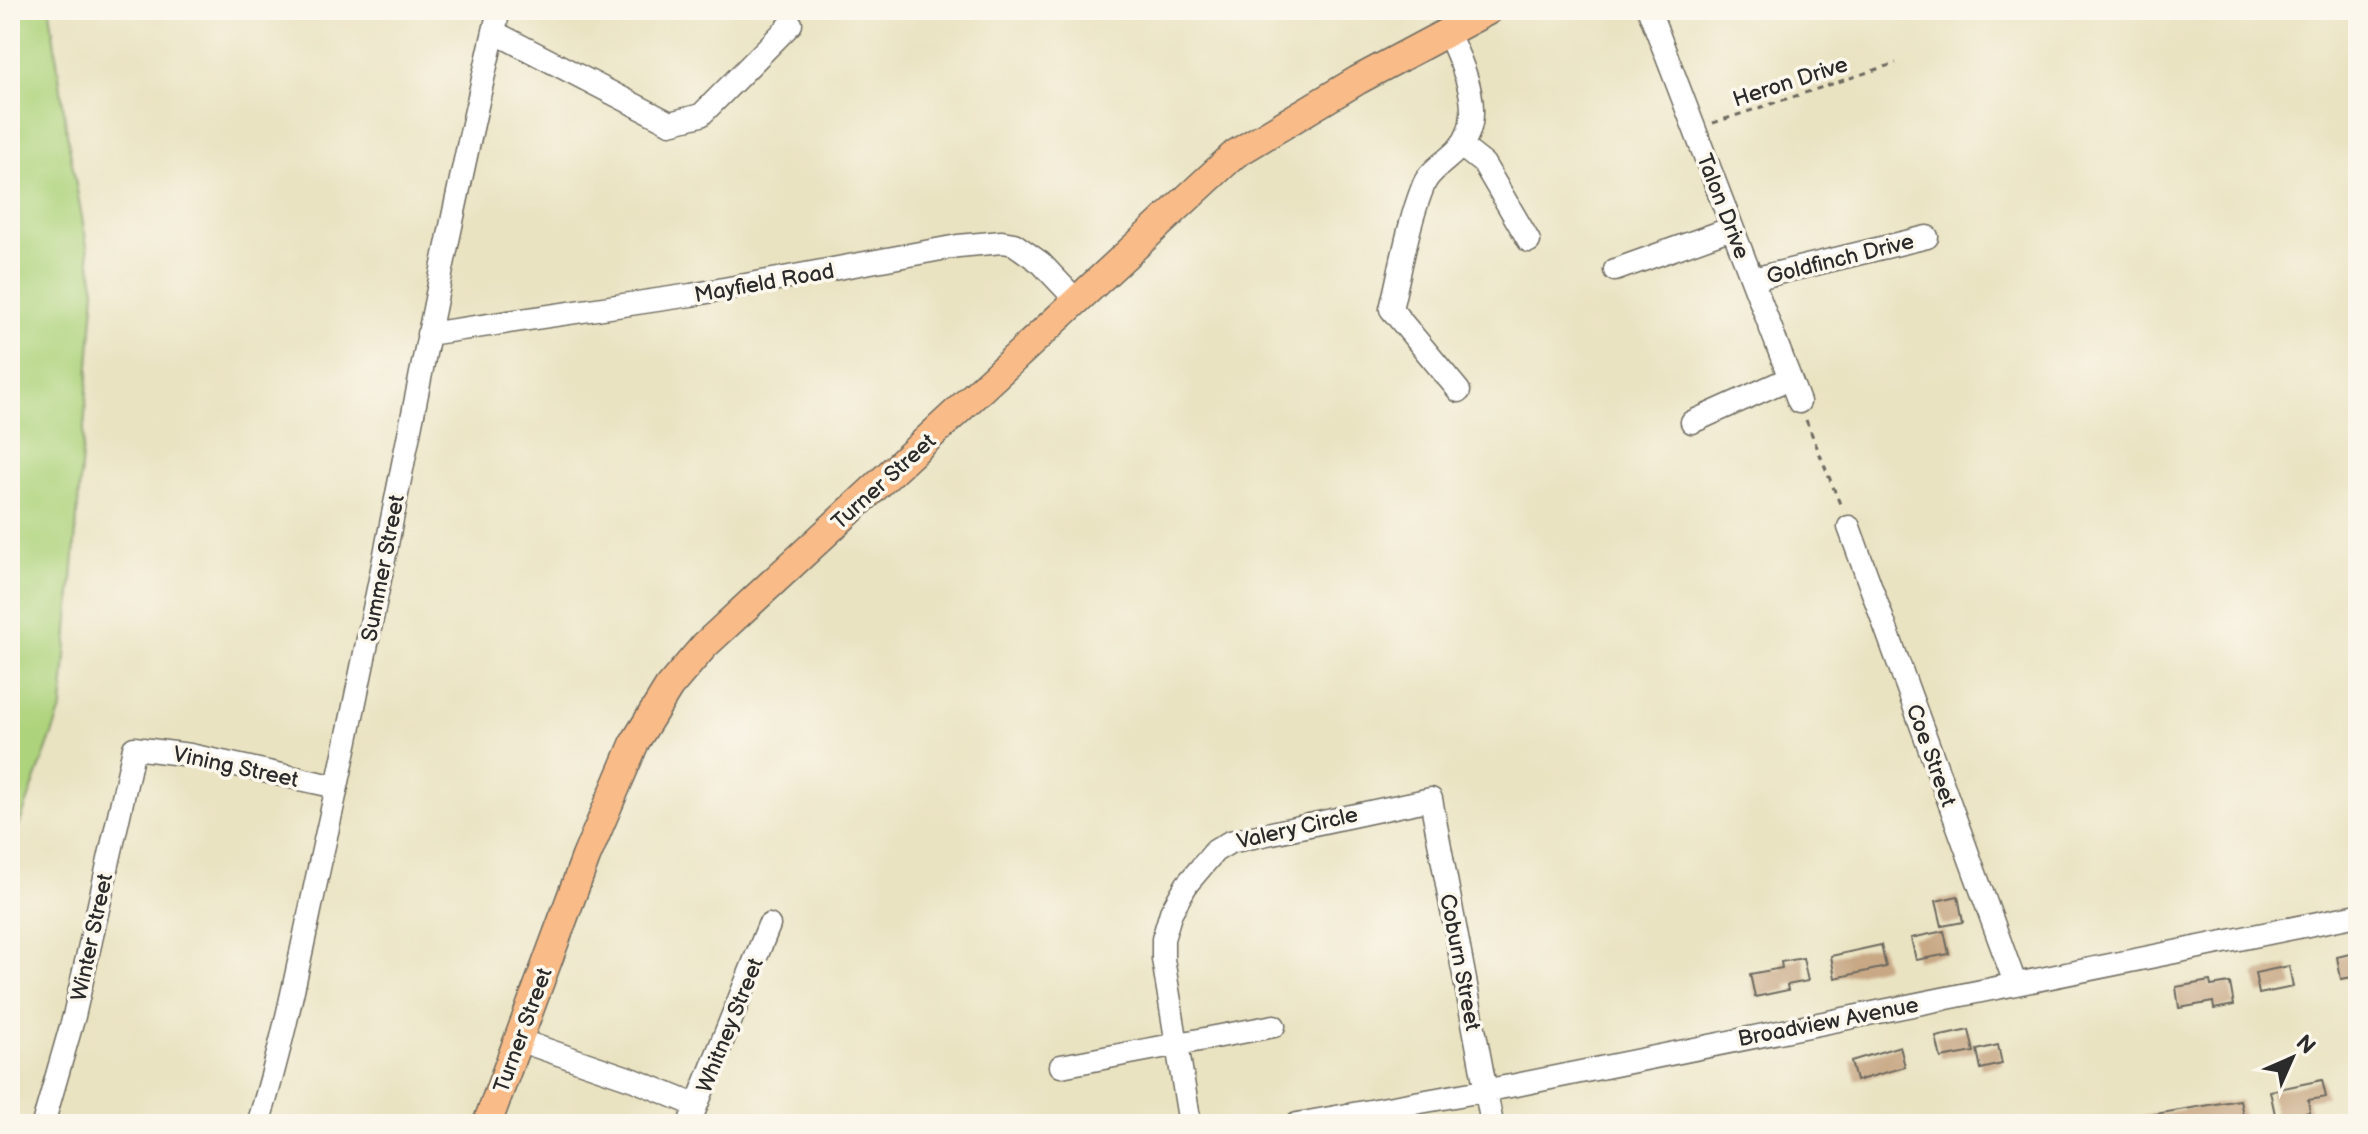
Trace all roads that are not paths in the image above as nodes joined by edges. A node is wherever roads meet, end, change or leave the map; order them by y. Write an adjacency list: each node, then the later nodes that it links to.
1 (1489, 10): 5 (main road, Turner Street)
2 (1649, 10): 7 (street, Talon Drive)
3 (496, 21): 4 (street); 13 (street, Summer Street)
4 (791, 24)
5 (1448, 33): 6 (street); 12 (main road, Turner Street)
6 (1461, 146): 9 (street); 15 (street)
7 (1732, 228): 10 (street); 11 (street, Talon Drive)
8 (1927, 237): 11 (street, Goldfinch Drive)
9 (1529, 241)
10 (1615, 270)
11 (1753, 279): 14 (street, Talon Drive)
12 (1077, 301): 13 (street, Mayfield Road); 26 (main road, Turner Street)
13 (428, 334): 20 (street, Summer Street)
14 (1790, 378): 16 (street, Talon Drive); 17 (street)
15 (1459, 391)
16 (1799, 402)
17 (1692, 422)
18 (1849, 527): 24 (street, Coe Street)
19 (134, 748): 20 (street, Vining Street); 31 (street, Winter Street)
20 (337, 787): 32 (street, Summer Street)
21 (1431, 799): 27 (street, Valery Circle); 29 (street, Coburn Street)
22 (2358, 915): 24 (street, Broadview Avenue)
23 (769, 925): 30 (street, Whitney Street)
24 (2015, 983): 29 (street, Broadview Avenue)
25 (1274, 1026): 27 (street)
26 (518, 1040): 30 (street); 33 (main road, Turner Street)
27 (1177, 1045): 28 (street); 34 (street, Valery Circle)
28 (1061, 1066)
29 (1486, 1090): 35 (street, Broadview Avenue); 36 (street, Coburn Street)
30 (692, 1115)
31 (43, 1124)
32 (258, 1124)
33 (487, 1124)
34 (1190, 1124)
35 (1297, 1124)
36 (1492, 1124)

